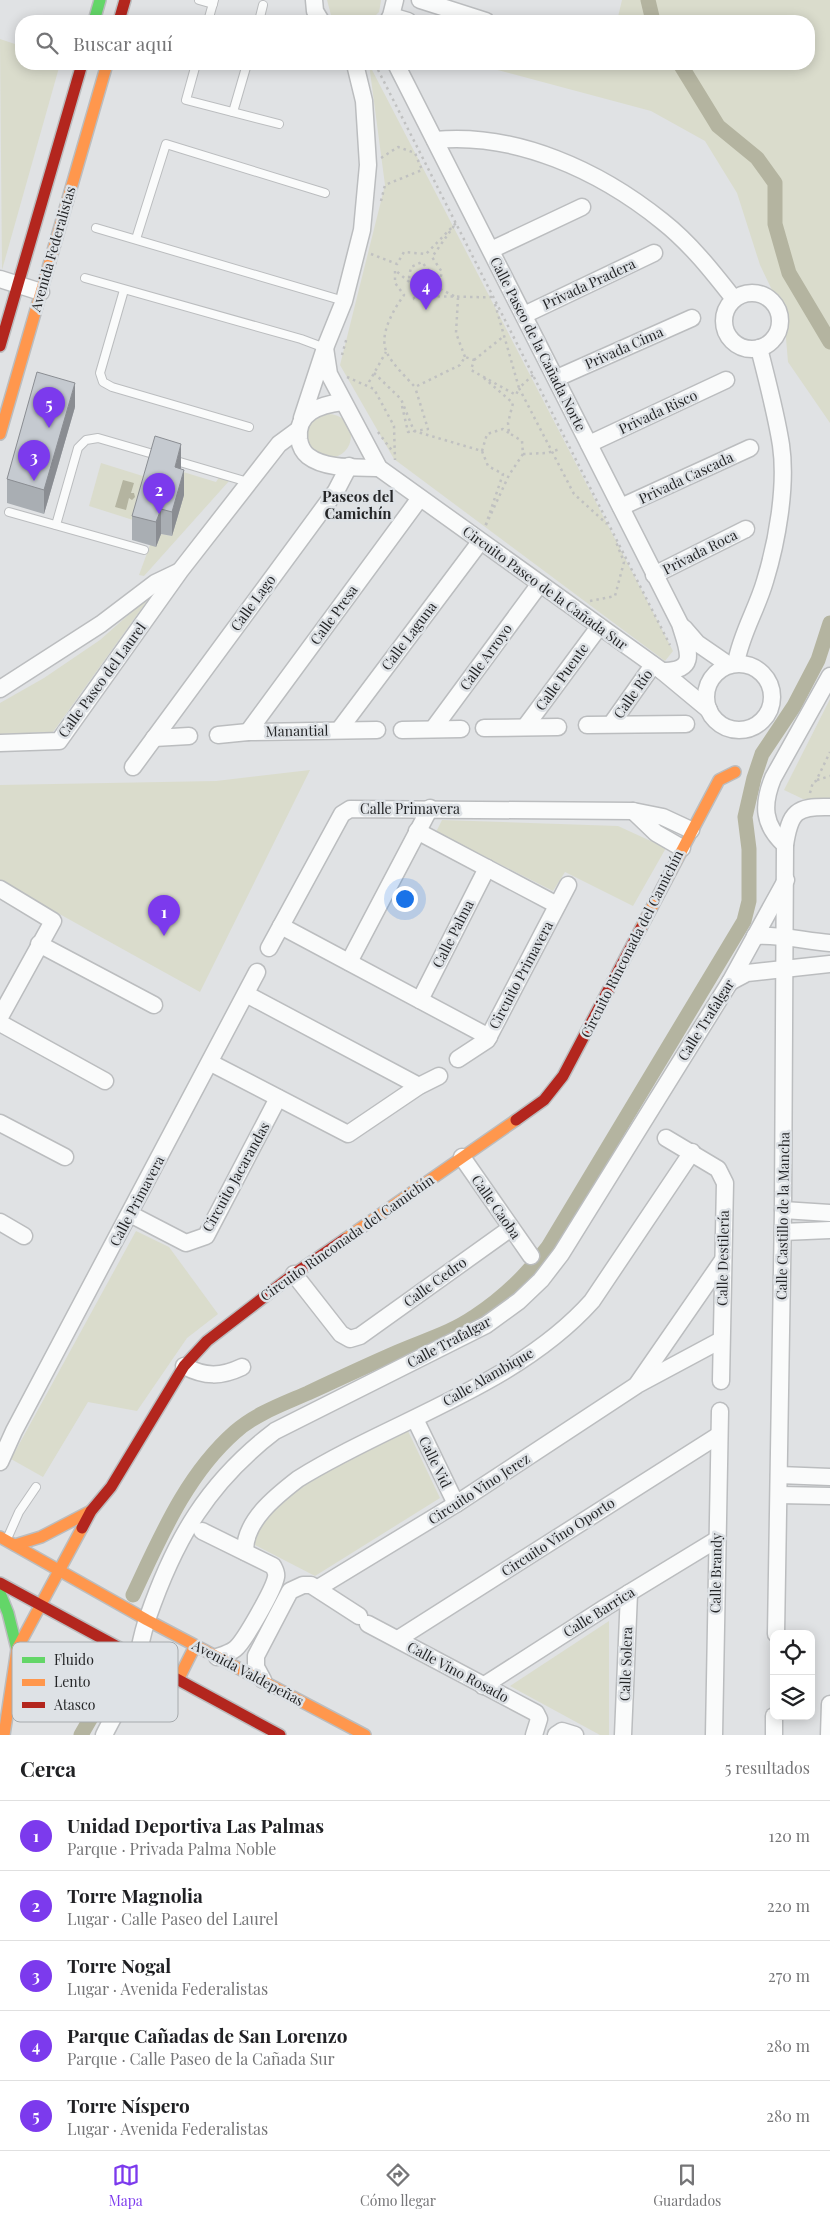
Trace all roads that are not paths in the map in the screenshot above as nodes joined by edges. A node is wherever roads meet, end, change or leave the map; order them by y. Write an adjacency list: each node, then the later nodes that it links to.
1 (100, 0): 8 (street)
2 (125, 0): 9 (street)
3 (199, 0): 6 (lane)
4 (314, 0): 12 (street)
5 (420, 0): 13 (street)
6 (213, 2): 10 (lane)
7 (263, 6): 11 (lane)
8 (96, 15)
9 (121, 15)
10 (210, 15)
11 (260, 15)
12 (317, 15)
13 (467, 15)
14 (80, 70): 31 (street, Avenida Federalistas)
15 (105, 70): 33 (street, Avenida Federalistas)
16 (194, 70): 20 (lane)
17 (245, 70): 20 (lane)
18 (356, 70): 35 (street)
19 (399, 70): 22 (street, Calle Paseo de la Cañada Norte)
20 (234, 112): 21 (lane)
21 (278, 124)
22 (435, 140): 27 (street, Calle Paseo de la Cañada Norte); 34 (street)
23 (325, 193): 26 (lane)
24 (582, 207): 27 (street)
25 (96, 228): 26 (lane)
26 (136, 239): 35 (lane)
27 (491, 250): 36 (street, Calle Paseo de la Cañada Norte)
28 (654, 253): 36 (street, Privada Pradera)
29 (85, 278): 32 (lane)
30 (0, 279): 31 (street)
31 (18, 284): 33 (street); 38 (street, Avenida Federalistas)
32 (124, 290): 39 (lane); 45 (lane)
33 (41, 292): 46 (street, Avenida Federalistas)
34 (734, 299): 40 (street); 40 (street)
35 (344, 301): 39 (street)
36 (524, 315): 41 (street, Calle Paseo de la Cañada Norte)
37 (692, 318): 41 (street, Privada Cima)
38 (0, 346)
39 (325, 348): 43 (street); 44 (street)
40 (759, 348): 64 (street)
41 (557, 378): 47 (street, Calle Paseo de la Cañada Norte)
42 (726, 380): 47 (street, Privada Risco)
43 (342, 402): 44 (street, Calle Paseo del Laurel); 50 (street)
44 (300, 424): 49 (street); 51 (street, Calle Paseo del Laurel)
45 (249, 427)
46 (0, 434)
47 (589, 444): 53 (street, Calle Paseo de la Cañada Norte)
48 (750, 448): 53 (street, Privada Cascada)
49 (349, 466): 50 (street); 83 (street, Calle Lago)
50 (379, 468): 52 (street, Circuito Paseo de la Cañada Sur)
51 (249, 482): 55 (lane); 59 (street, Calle Paseo del Laurel)
52 (420, 498): 57 (street, Circuito Paseo de la Cañada Sur); 80 (street, Calle Presa)
53 (621, 507): 60 (street, Calle Paseo de la Cañada Norte)
54 (9, 512): 55 (lane)
55 (56, 525): 58 (lane)
56 (746, 528): 60 (street, Privada Roca)
57 (486, 534): 61 (street, Circuito Paseo de la Cañada Sur); 77 (street, Calle Laguna)
58 (144, 550)
59 (180, 571): 67 (street, Calle Paseo del Laurel); 84 (street, Calle Paseo del Laurel)
60 (654, 575): 62 (street, Calle Paseo de la Cañada Norte)
61 (539, 585): 63 (street, Circuito Paseo de la Cañada Sur); 75 (street, Calle Arroyo)
62 (680, 624): 64 (street, Calle Paseo de la Cañada Norte); 65 (street, Calle Paseo de la Cañada Norte)
63 (599, 627): 65 (street, Circuito Paseo de la Cañada Sur); 72 (street, Calle Puente)
64 (733, 664): 68 (street); 68 (street)
65 (658, 668): 68 (street, Circuito Paseo de la Cañada Sur); 69 (street, Calle Río)
66 (830, 676): 92 (street)
67 (0, 689)
68 (709, 710)
69 (612, 724): 70 (street); 71 (street)
70 (686, 724)
71 (587, 725)
72 (525, 726): 73 (street); 74 (street)
73 (558, 727)
74 (484, 728)
75 (433, 729): 76 (street); 79 (street)
76 (462, 729)
77 (339, 730): 78 (street, Manantial); 80 (street, Manantial)
78 (377, 730)
79 (402, 730)
80 (248, 732): 81 (street, Manantial)
81 (218, 735)
82 (189, 736): 83 (street)
83 (154, 738): 85 (street, Calle Lago)
84 (0, 743)
85 (133, 767)
86 (735, 772): 90 (street, Circuito Rinconada del Camichín)
87 (830, 807): 92 (street, Calle Castillo de la Mancha)
88 (430, 808): 89 (street, Calle Primavera); 91 (street); 99 (street, Calle Primavera)
89 (633, 811): 90 (street, Calle Primavera); 93 (street)
90 (691, 830): 93 (street, Circuito Rinconada del Camichín)
91 (418, 831): 94 (street, Circuito Primavera); 105 (street)
92 (785, 845): 95 (street, Calle Castillo de la Mancha)
93 (682, 848): 125 (street, Circuito Rinconada del Camichín)
94 (487, 868): 98 (street, Circuito Primavera); 111 (street, Calle Palma)
95 (786, 880): 100 (street, Calle Trafalgar); 101 (street, Calle Castillo de la Mancha)
96 (568, 886): 98 (street, Circuito Primavera)
97 (0, 889): 102 (street)
98 (557, 905): 115 (street, Circuito Primavera)
99 (281, 926): 104 (street, Calle Primavera); 105 (street)
100 (754, 936): 101 (street); 109 (street, Calle Trafalgar)
101 (784, 938): 103 (street); 107 (street, Calle Castillo de la Mancha)
102 (39, 944): 112 (street); 113 (street)
103 (830, 944)
104 (269, 948)
105 (349, 962): 111 (street)
106 (830, 964): 107 (street)
107 (784, 970): 109 (street); 127 (street, Calle Castillo de la Mancha)
108 (257, 972): 110 (street, Calle Primavera)
109 (730, 982): 166 (street, Calle Trafalgar)
110 (246, 994): 117 (street, Calle Primavera); 120 (street)
111 (420, 1000): 115 (street)
112 (154, 1005)
113 (0, 1017)
114 (0, 1023): 119 (street)
115 (489, 1037): 116 (street, Circuito Primavera)
116 (458, 1059)
117 (211, 1063): 121 (street); 129 (street, Calle Primavera)
118 (439, 1076): 120 (street)
119 (105, 1081)
120 (419, 1086): 121 (street)
121 (278, 1098): 129 (street, Circuito Jacarandas)
122 (0, 1123): 126 (street)
123 (666, 1138): 124 (street, Calle Destilería)
124 (692, 1152): 136 (street, Calle Destilería); 144 (street, Calle Alambique)
125 (462, 1157): 131 (street, Calle Caoba); 137 (street, Circuito Rinconada del Camichín)
126 (65, 1158)
127 (783, 1210): 128 (street); 133 (street, Calle Castillo de la Mancha)
128 (830, 1213)
129 (130, 1214): 145 (street, Calle Primavera)
130 (0, 1222): 134 (street)
131 (511, 1228): 135 (street, Calle Caoba); 137 (street, Calle Cedro)
132 (830, 1230): 133 (street)
133 (783, 1232): 149 (street, Calle Castillo de la Mancha)
134 (24, 1236)
135 (531, 1256)
136 (723, 1260): 138 (street, Calle Destilería); 142 (street, Circuito Vino Jerez)
137 (294, 1274): 139 (street, Circuito Rinconada del Camichín)
138 (721, 1340): 141 (street, Calle Destilería); 142 (street, Circuito Vino Jerez)
139 (184, 1366): 140 (street); 155 (street, Circuito Rinconada del Camichín)
140 (242, 1367)
141 (721, 1381)
142 (637, 1385): 154 (street, Circuito Vino Jerez)
143 (720, 1411): 146 (street, Calle Brandy)
144 (415, 1419): 154 (street, Calle Vid); 159 (street, Calle Alambique)
145 (14, 1431): 147 (street); 148 (street)
146 (719, 1435): 157 (street, Calle Brandy); 170 (street, Circuito Vino Oporto)
147 (0, 1446)
148 (0, 1462)
149 (779, 1475): 150 (street); 152 (street, Calle Castillo de la Mancha)
150 (830, 1477)
151 (36, 1487): 158 (lane)
152 (779, 1495): 153 (street); 168 (street, Calle Castillo de la Mancha)
153 (830, 1496)
154 (456, 1504): 162 (street, Circuito Vino Jerez)
155 (92, 1511): 158 (street); 160 (street, Circuito Rinconada del Camichín)
156 (202, 1531): 159 (street)
157 (716, 1540): 164 (street, Calle Barrica); 192 (street, Calle Brandy)
158 (7, 1541): 160 (street, Avenida Valdepeñas)
159 (245, 1552): 167 (street)
160 (58, 1571): 165 (street, Circuito Rinconada del Camichín); 166 (street, Avenida Valdepeñas)
161 (0, 1583): 165 (street)
162 (318, 1588): 169 (street); 170 (street, Calle Vino Rosado)
163 (0, 1593): 171 (street)
164 (629, 1593): 180 (street, Calle Barrica); 191 (street, Calle Solera)
165 (39, 1605): 172 (street, Circuito Rinconada del Camichín); 173 (street)
166 (147, 1620): 174 (street, Calle Trafalgar); 175 (street, Avenida Valdepeñas)
167 (251, 1626): 169 (street); 176 (street)
168 (776, 1630)
169 (266, 1634): 178 (street)
170 (398, 1640): 180 (street, Calle Vino Rosado)
171 (15, 1642)
172 (20, 1642)
173 (107, 1642)
174 (141, 1642)
175 (195, 1646): 176 (street, Avenida Valdepeñas); 177 (street)
176 (217, 1657): 178 (street, Avenida Valdepeñas)
177 (178, 1680): 188 (street)
178 (263, 1680): 189 (street, Avenida Valdepeñas)
179 (12, 1682): 186 (street, Circuito Rinconada del Camichín)
180 (483, 1686): 184 (street, Calle Vino Rosado)
181 (830, 1704): 194 (street)
182 (774, 1720): 193 (street)
183 (110, 1722): 187 (street, Calle Trafalgar)
184 (536, 1731)
185 (556, 1734): 190 (street)
186 (4, 1735)
187 (104, 1735)
188 (280, 1735)
189 (365, 1735)
190 (575, 1735)
191 (624, 1735)
192 (714, 1735)
193 (774, 1735)
194 (829, 1735)

